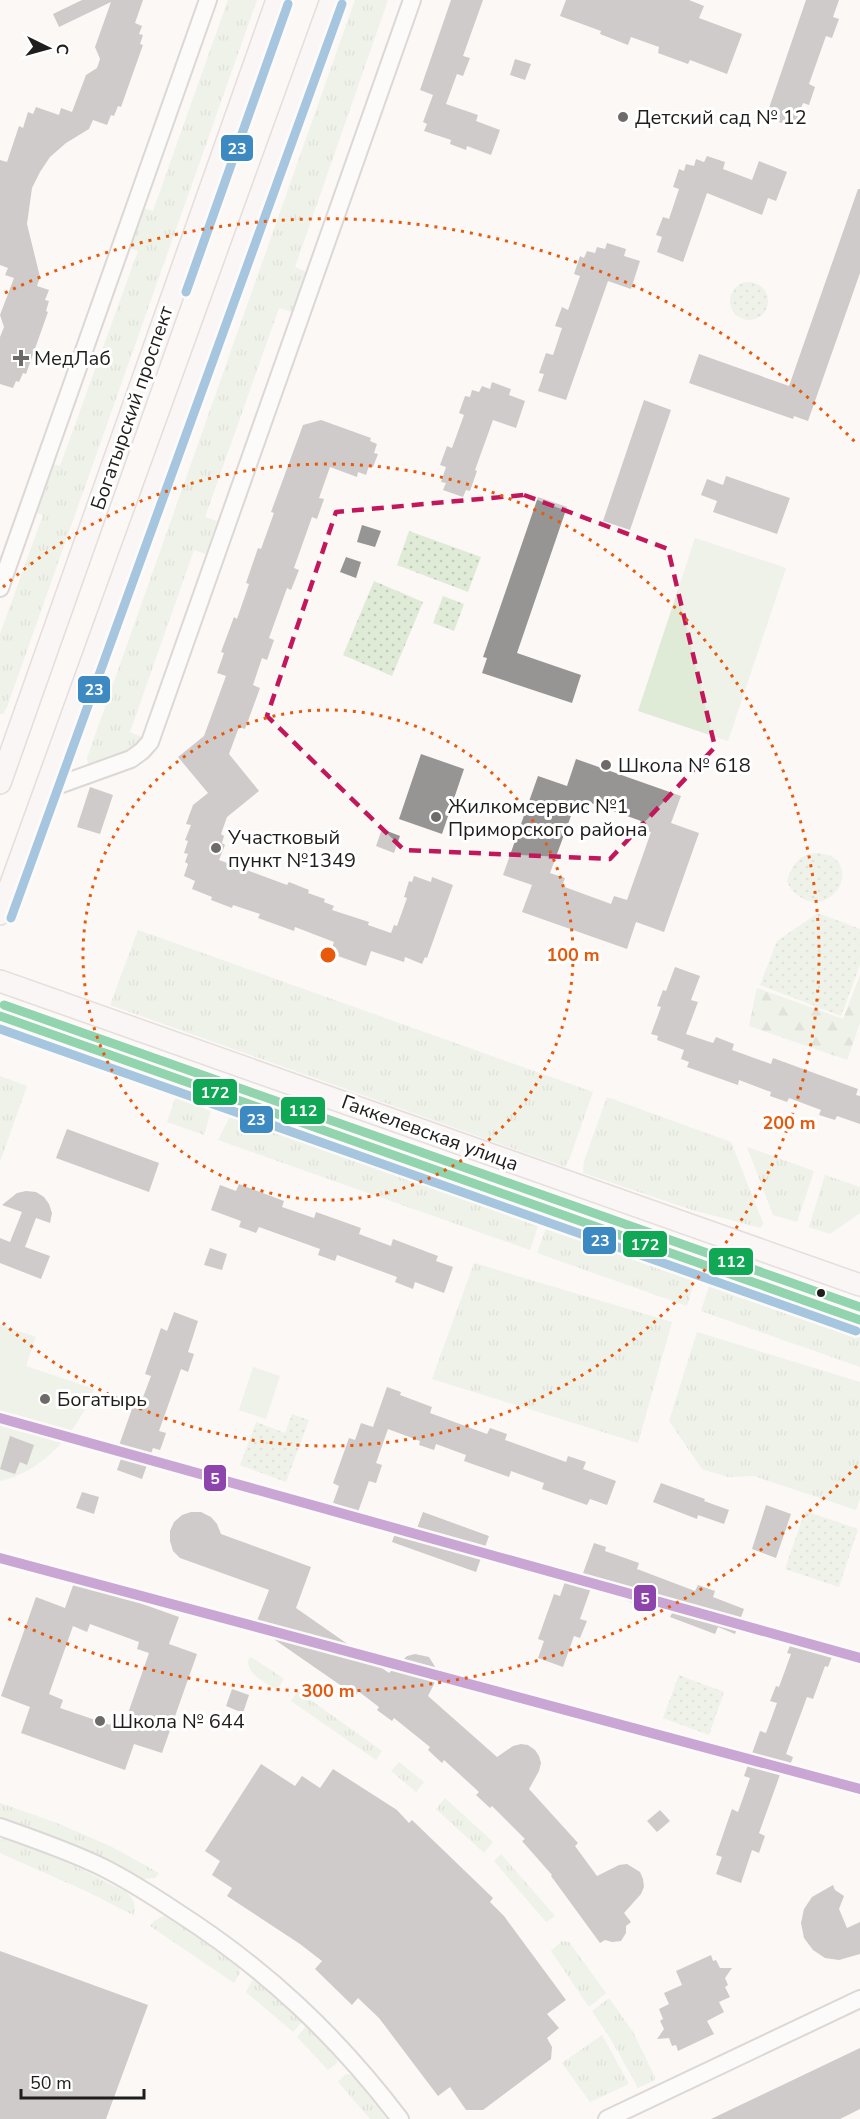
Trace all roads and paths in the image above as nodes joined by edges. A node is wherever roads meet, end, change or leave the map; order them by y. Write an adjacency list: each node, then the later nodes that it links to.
1 (208, 0): 5 (street)
2 (277, 0): 6 (main road, Богатырский проспект)
3 (331, 0): 7 (main road)
4 (412, 0): 7 (street)
5 (0, 588)
6 (2, 769)
7 (45, 790): 8 (main road)
8 (0, 914)
9 (0, 981): 11 (main road, Гаккелевская улица)
10 (0, 1016): 12 (main road, Гаккелевская улица)
11 (860, 1285)
12 (860, 1320)
13 (0, 1827): 15 (street)
14 (860, 1999): 16 (street)
15 (400, 2119)
16 (607, 2119)

